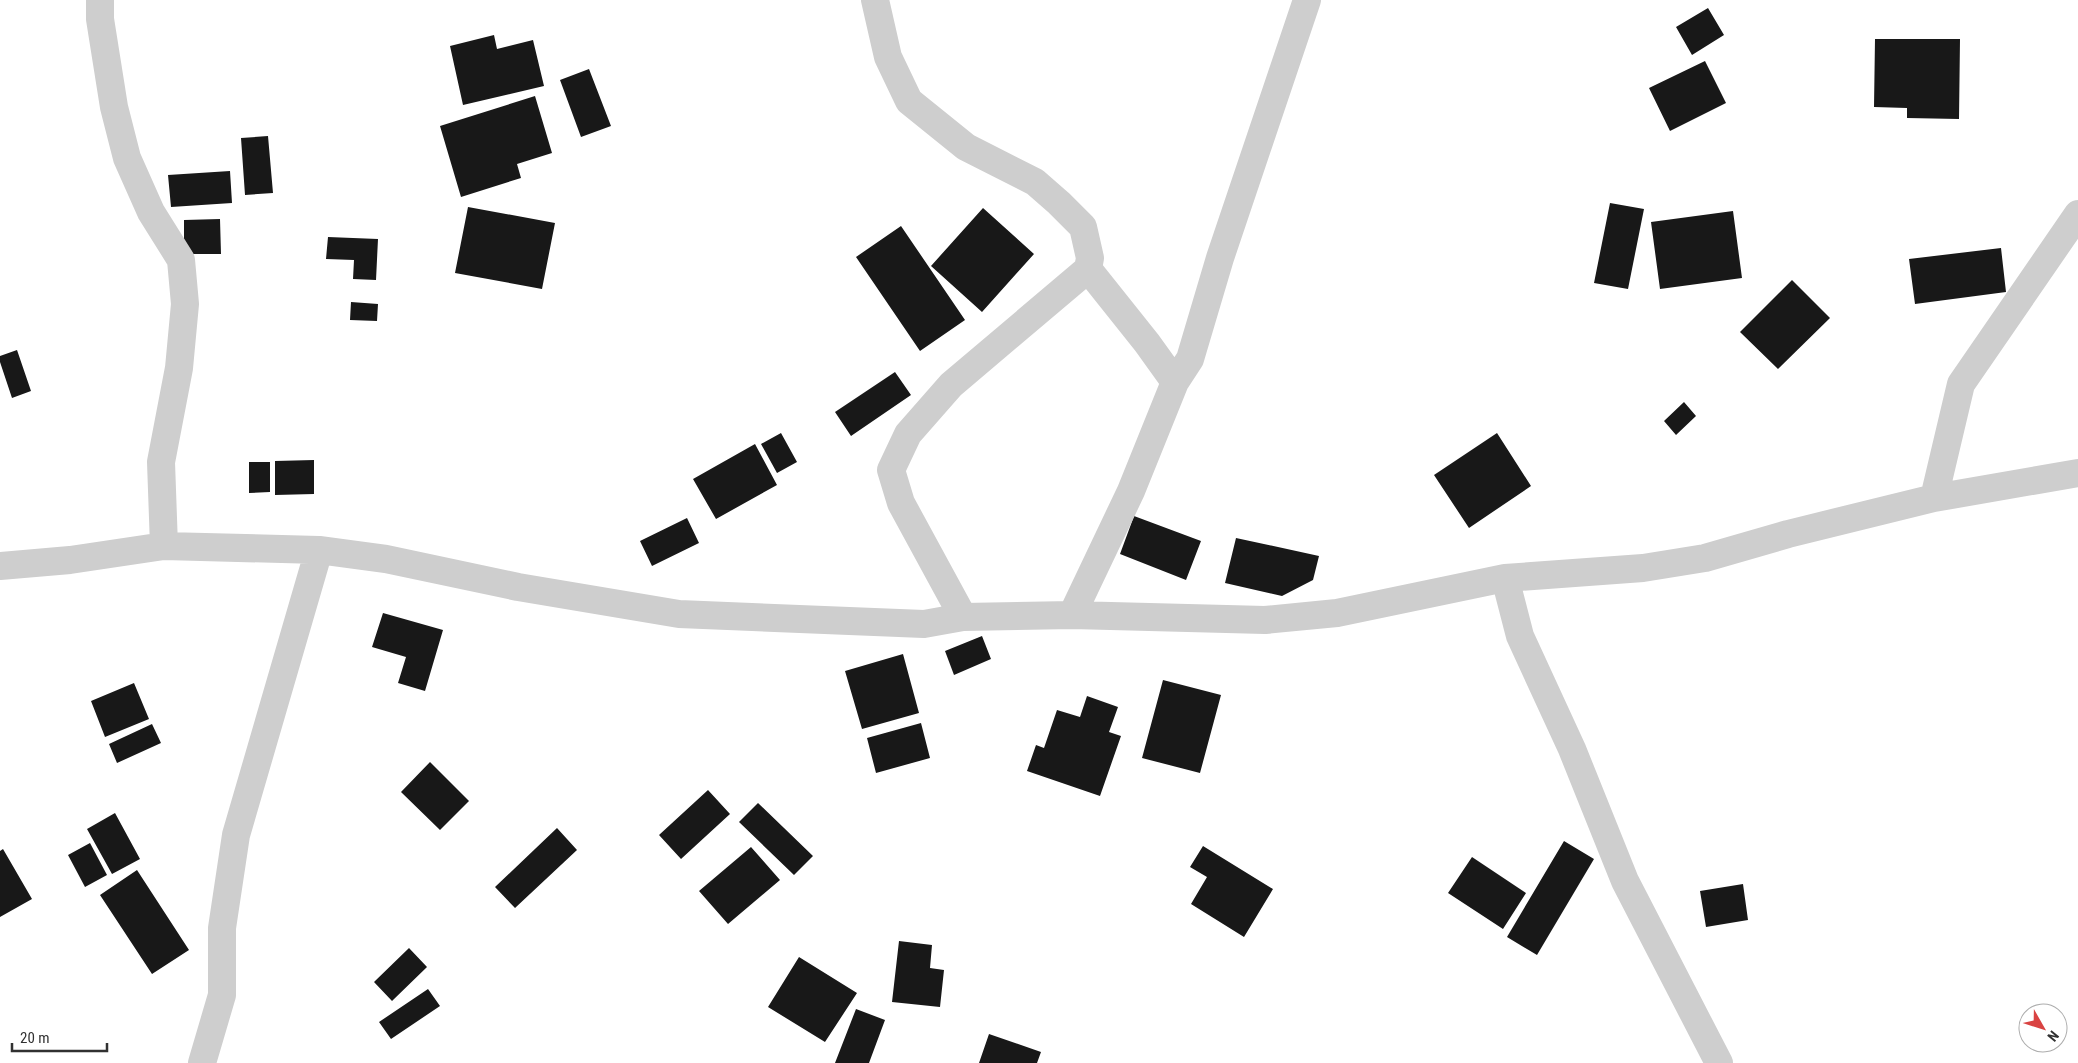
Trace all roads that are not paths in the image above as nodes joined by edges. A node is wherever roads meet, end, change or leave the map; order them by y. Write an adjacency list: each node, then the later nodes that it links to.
1 (100, 0): 9 (street)
2 (875, 0): 5 (street)
3 (1307, 0): 6 (street)
4 (2078, 214): 8 (street)
5 (1088, 269): 6 (street); 14 (street)
6 (1175, 382): 13 (street)
7 (2078, 473): 8 (street)
8 (1934, 498): 12 (street)
9 (164, 546): 10 (street); 11 (street)
10 (319, 550): 14 (street); 15 (street)
11 (0, 566)
12 (1505, 578): 13 (street); 16 (street)
13 (1072, 615): 14 (street)
14 (964, 617)
15 (202, 1063)
16 (1719, 1063)

